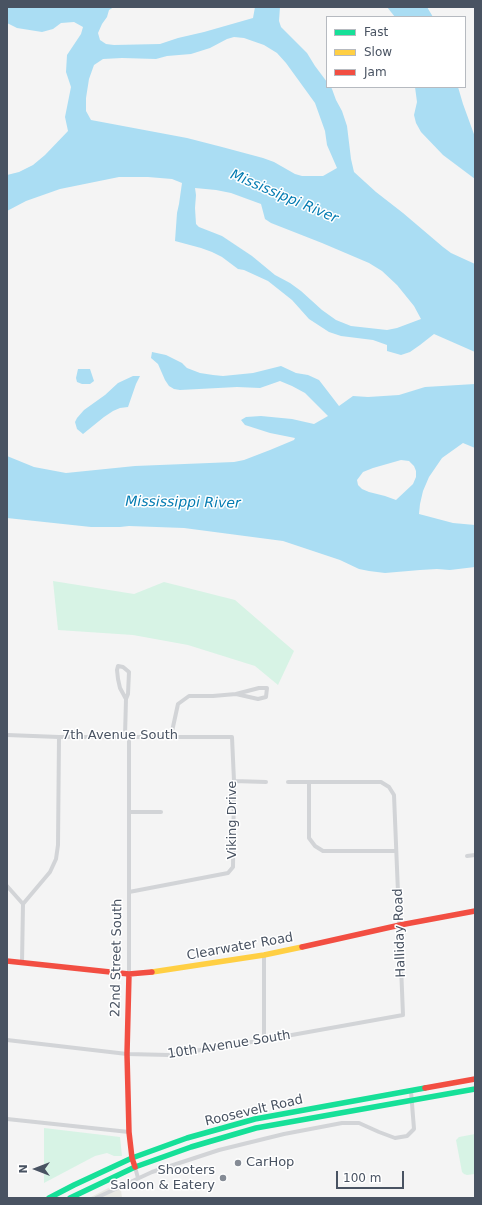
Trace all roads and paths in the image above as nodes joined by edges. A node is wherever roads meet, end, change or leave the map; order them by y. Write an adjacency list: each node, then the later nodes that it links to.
1 (236, 694): 1 (street); 5 (street)
2 (126, 699): 2 (street, 22nd Street South); 4 (street, 22nd Street South)
3 (7, 735): 6 (street, 7th Avenue South)
4 (127, 736): 5 (street, 7th Avenue South); 6 (street, 7th Avenue South); 12 (street, 22nd Street South)
5 (171, 736): 7 (street, 7th Avenue South)
6 (59, 737): 19 (street)
7 (232, 737): 8 (street, Viking Drive)
8 (234, 781): 9 (street); 18 (street, Viking Drive)
9 (266, 782)
10 (288, 782): 11 (street, Halliday Road)
11 (309, 782): 14 (street, Halliday Road); 14 (street)
12 (129, 812): 13 (street); 18 (street, 22nd Street South)
13 (161, 812)
14 (396, 851): 21 (street, Halliday Road)
15 (475, 855): 16 (street)
16 (467, 856)
17 (7, 886): 19 (street)
18 (129, 892): 25 (street, 22nd Street South)
19 (23, 904): 24 (street)
20 (475, 911): 21 (main road, Clearwater Road)
21 (400, 925): 22 (main road, Clearwater Road); 26 (street, Halliday Road)
22 (264, 956): 25 (main road, Clearwater Road); 28 (street)
23 (7, 962): 24 (main road, Clearwater Road)
24 (22, 963): 25 (main road, Clearwater Road)
25 (129, 974): 29 (main road, 22nd Street South)
26 (403, 1015): 28 (street, 10th Avenue South)
27 (7, 1040): 29 (street, 10th Avenue South)
28 (264, 1040): 29 (street, 10th Avenue South)
29 (127, 1054): 35 (main road, 22nd Street South)
30 (475, 1079): 32 (main road, Roosevelt Road)
31 (475, 1089): 33 (main road, Roosevelt Road)
32 (411, 1091): 33 (street); 36 (main road, Roosevelt Road)
33 (412, 1100): 37 (main road, Roosevelt Road); 38 (street)
34 (7, 1119): 35 (street)
35 (129, 1132): 36 (main road, 22nd Street South)
36 (132, 1158): 37 (main road, 22nd Street South); 39 (main road, Roosevelt Road)
37 (135, 1167): 38 (street, 22nd Street South); 40 (main road, Roosevelt Road)
38 (138, 1178): 41 (street)
39 (49, 1198)
40 (70, 1198)
41 (96, 1198)

